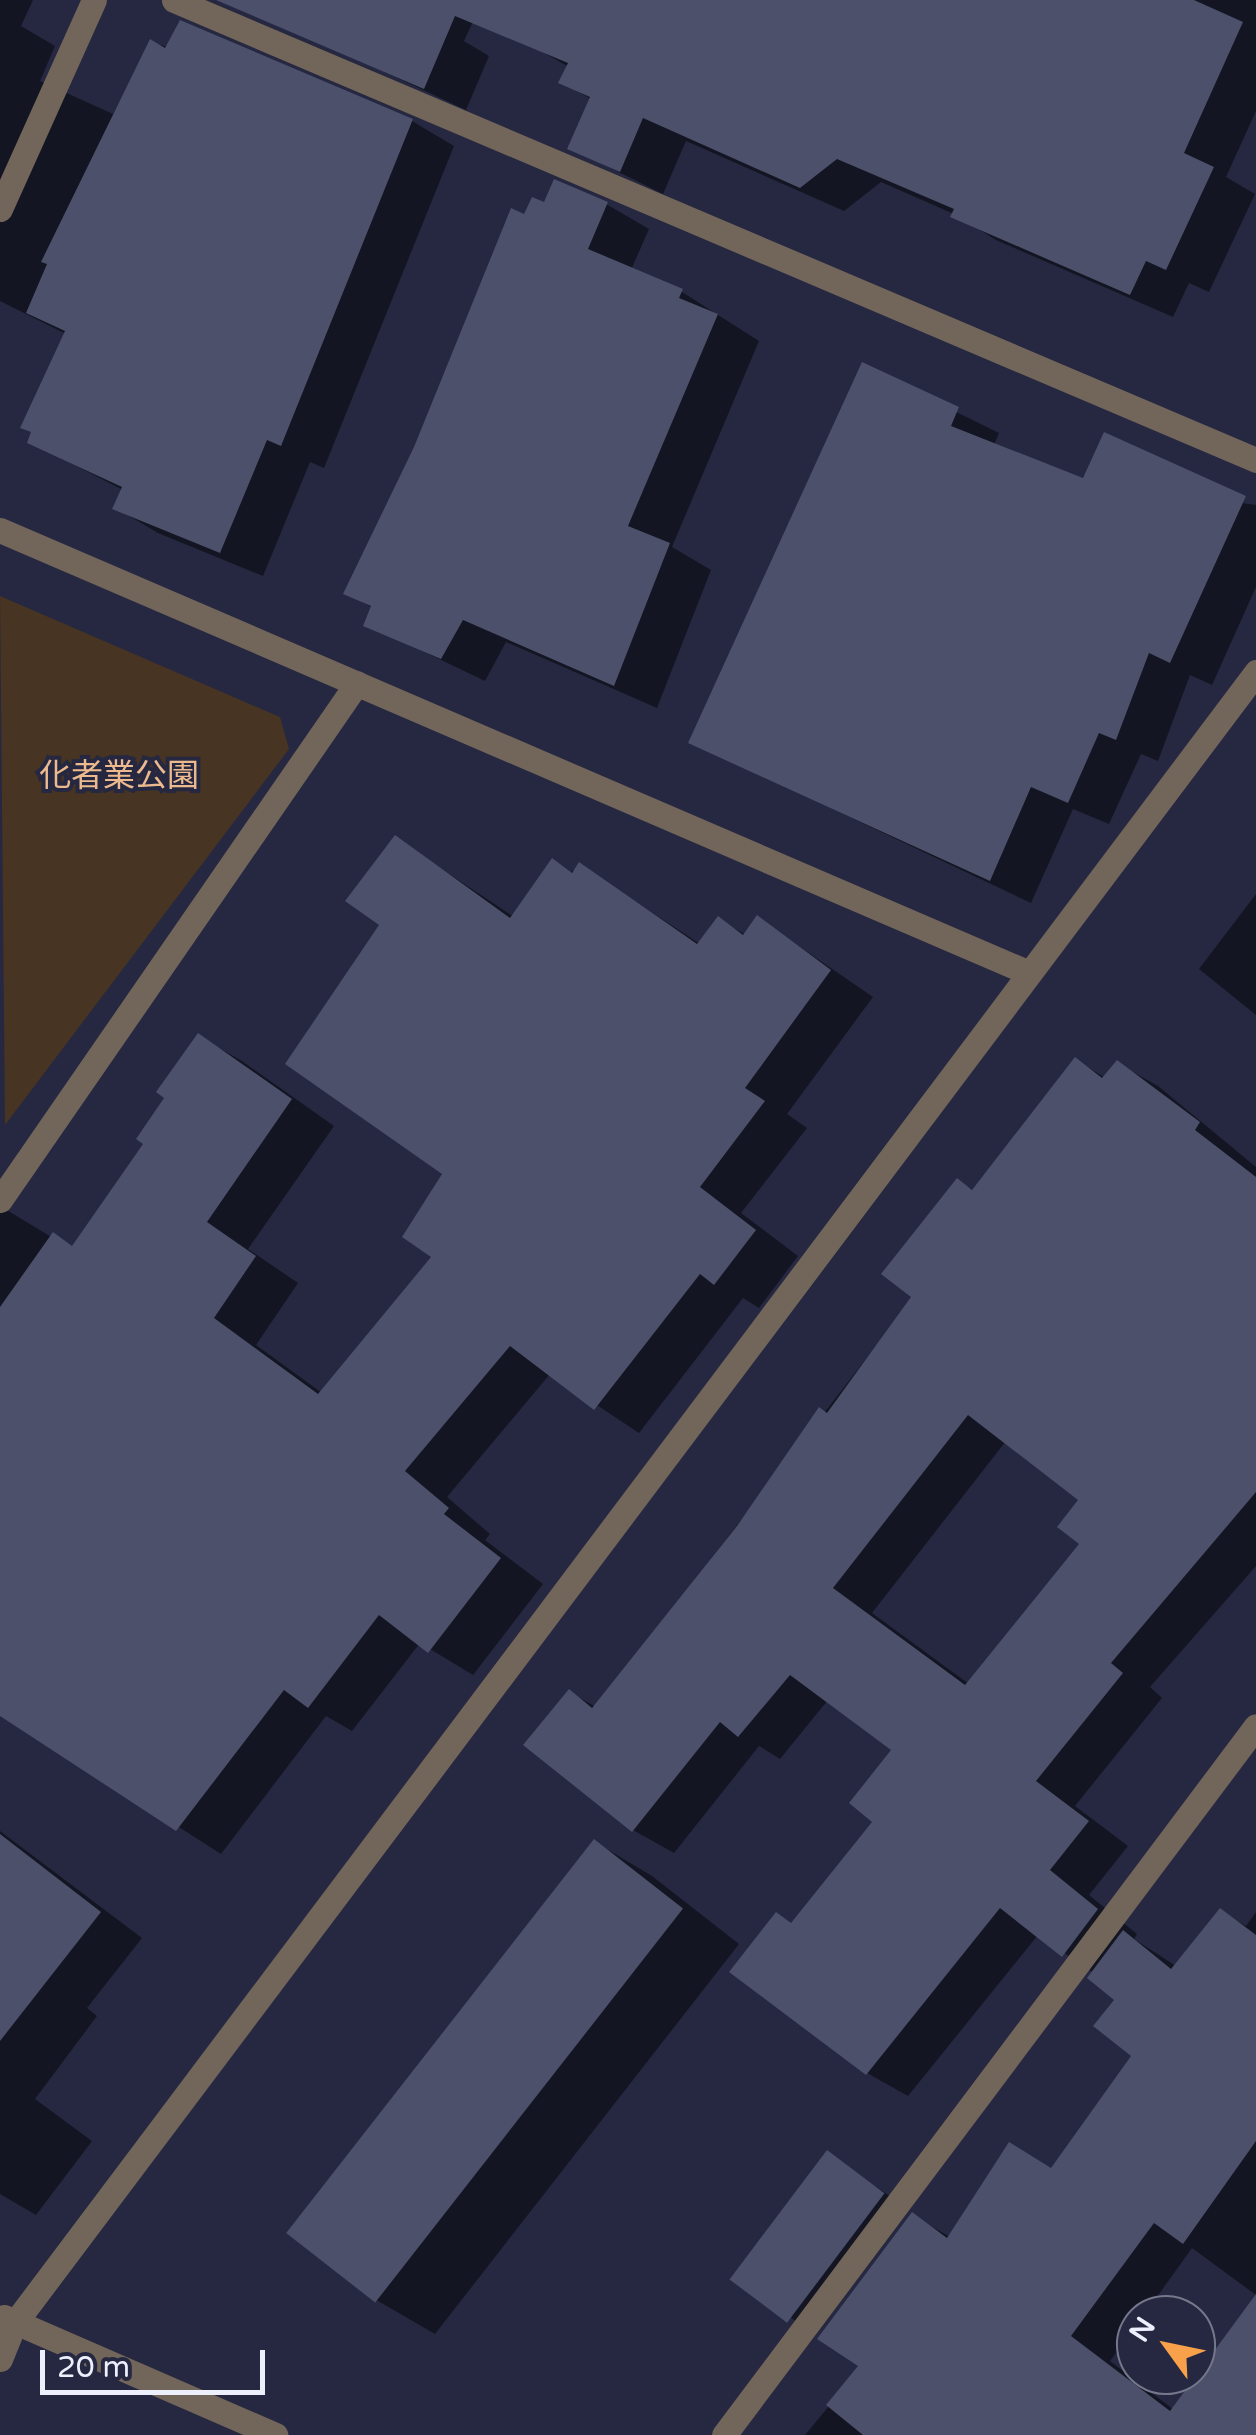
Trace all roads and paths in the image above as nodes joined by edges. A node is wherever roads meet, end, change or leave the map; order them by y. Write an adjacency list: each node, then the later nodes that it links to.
1 (94, 0): 3 (street)
2 (174, 0): 4 (street)
3 (0, 209)
4 (1256, 460)
5 (0, 530): 7 (street)
6 (1256, 672): 8 (street)
7 (357, 683): 8 (street); 9 (street)
8 (1029, 973): 11 (street)
9 (4, 1187)
10 (1256, 1726): 14 (street)
11 (7, 2319): 12 (street); 13 (street)
12 (0, 2359)
13 (276, 2435)
14 (724, 2435)

